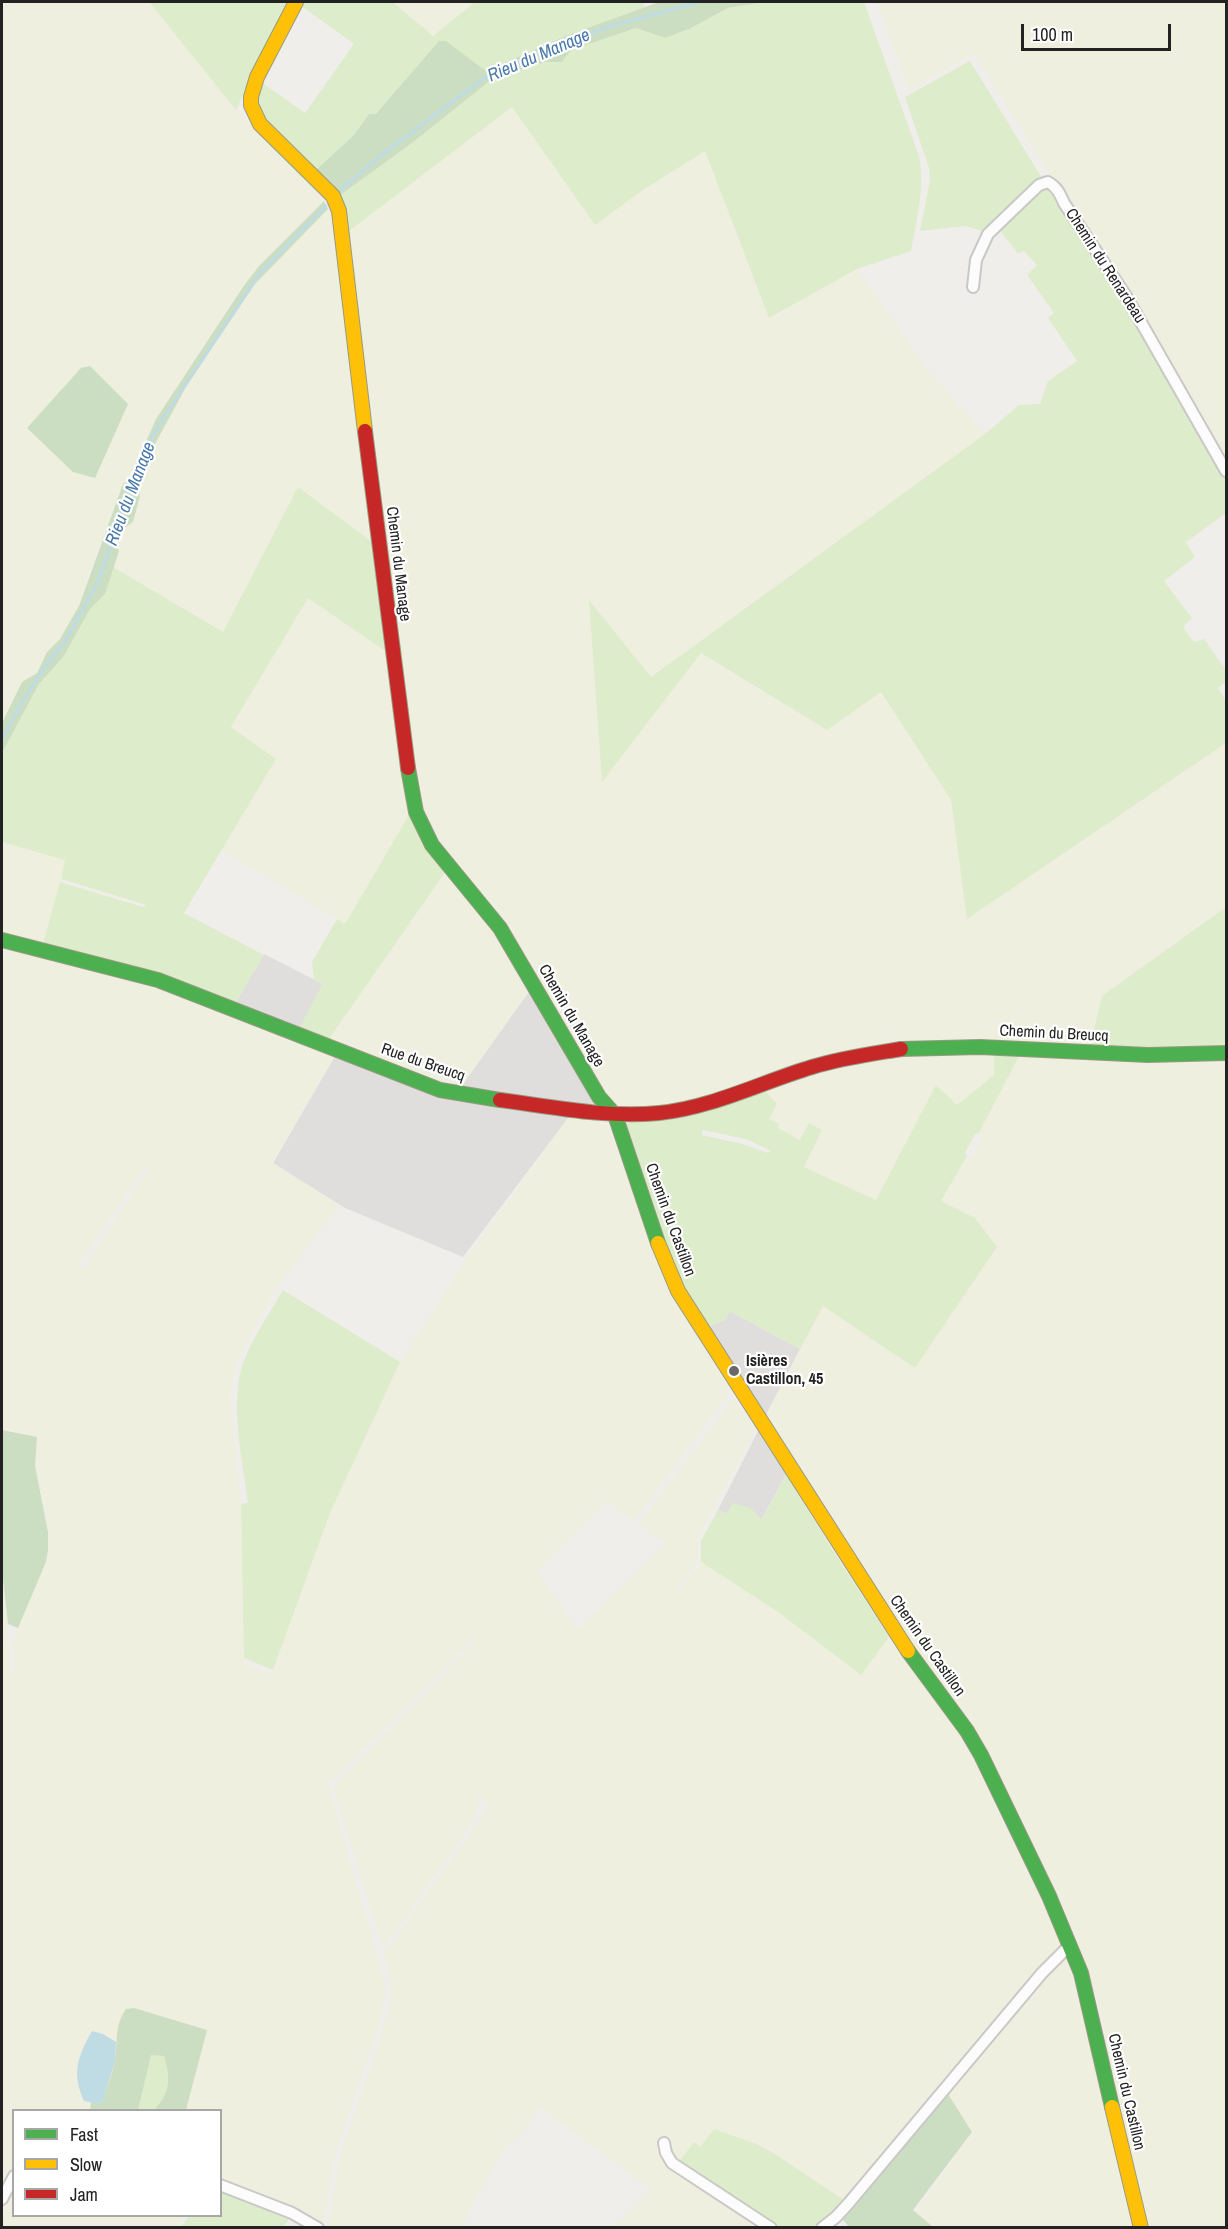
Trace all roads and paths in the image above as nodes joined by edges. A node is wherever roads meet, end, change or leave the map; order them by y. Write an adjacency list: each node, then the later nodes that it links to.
1 (296, 2): 7 (street, Chemin du Manage)
2 (973, 287): 3 (street, Chemin du Renardeau)
3 (1227, 471)
4 (2, 940): 7 (street, Rue du Breucq)
5 (880, 1052): 6 (street, Chemin du Breucq); 7 (street, Rue du Breucq)
6 (1227, 1053)
7 (615, 1115): 8 (street, Chemin du Castillon)
8 (1070, 1945): 15 (street); 16 (street, Chemin du Castillon)
9 (664, 2143): 14 (street)
10 (12, 2180): 12 (street)
11 (222, 2186): 13 (street)
12 (2, 2199)
13 (318, 2228)
14 (771, 2228)
15 (822, 2228)
16 (1141, 2228)

